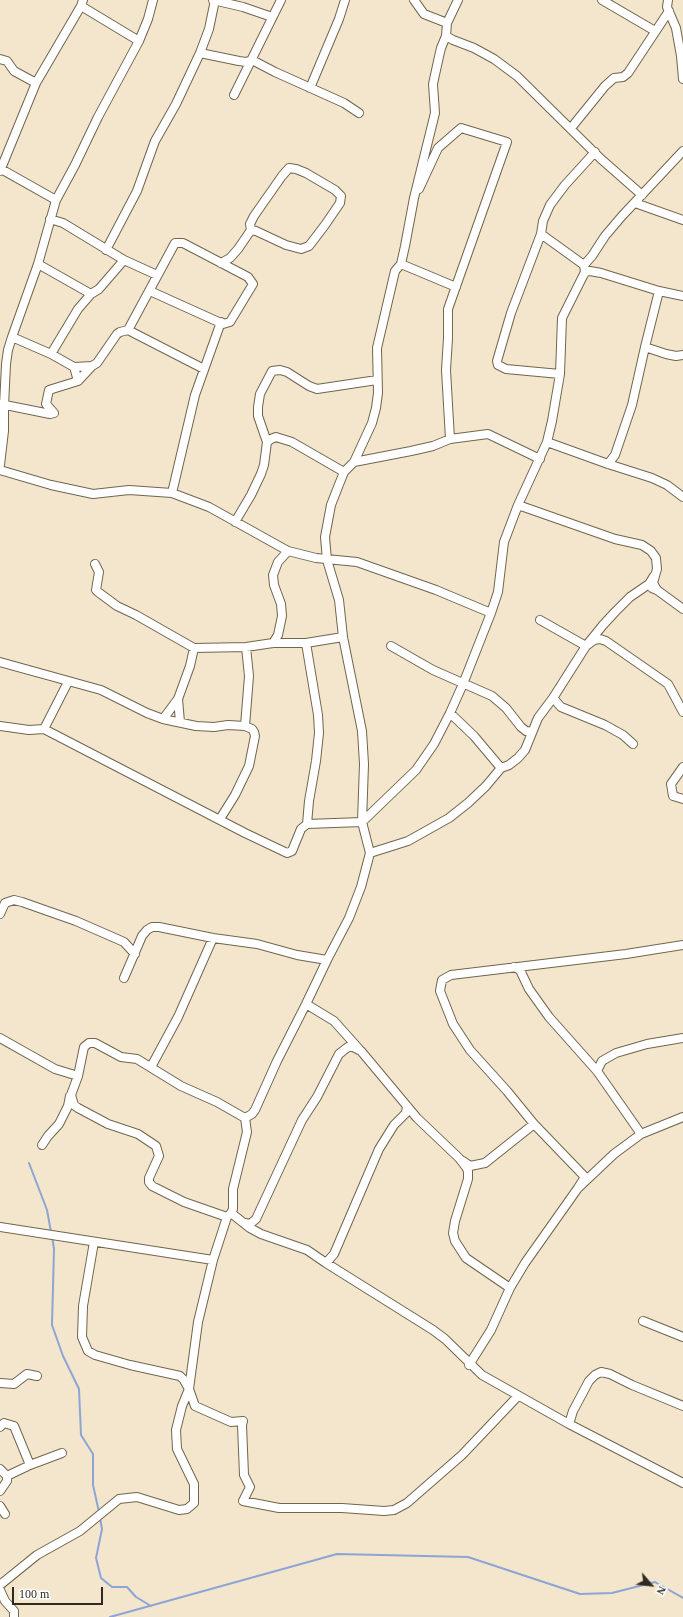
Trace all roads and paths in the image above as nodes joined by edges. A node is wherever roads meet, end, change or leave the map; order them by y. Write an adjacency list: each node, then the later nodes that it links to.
1 (153, 0): 15 (street)
2 (214, 0): 11 (street); 16 (street)
3 (281, 0): 11 (street)
4 (344, 0): 22 (street)
5 (414, 0): 12 (street)
6 (458, 0): 12 (street)
7 (602, 0): 13 (street)
8 (668, 0): 10 (street)
9 (82, 3): 15 (street); 21 (street)
10 (669, 11): 13 (street); 17 (street)
11 (272, 16): 19 (street)
12 (447, 24): 14 (street)
13 (655, 31): 25 (street)
14 (446, 36): 25 (street); 30 (street)
15 (139, 41): 31 (street)
16 (200, 52): 19 (street); 37 (street)
17 (682, 55): 20 (street)
18 (0, 59): 21 (street)
19 (252, 60): 22 (street); 23 (street)
20 (683, 79)
21 (36, 83): 28 (street)
22 (310, 88): 24 (street)
23 (234, 95)
24 (359, 113)
25 (571, 128): 27 (street)
26 (683, 151): 29 (street)
27 (595, 152): 29 (street); 36 (street)
28 (0, 170): 31 (street)
29 (642, 195): 32 (street)
30 (414, 198): 41 (street); 44 (street)
31 (56, 200): 33 (street)
32 (635, 203): 34 (street); 42 (street)
33 (50, 219): 37 (street); 40 (street)
34 (683, 220)
35 (251, 230): 35 (street); 39 (street)
36 (541, 234): 42 (street); 58 (street)
37 (106, 250): 38 (street)
38 (124, 260): 43 (street); 47 (street)
39 (221, 263): 43 (street); 49 (street)
40 (38, 264): 47 (street); 51 (street)
41 (401, 264): 44 (street); 59 (street)
42 (584, 269): 45 (street); 58 (street)
43 (157, 275): 46 (street)
44 (456, 287): 62 (street)
45 (659, 290): 48 (street); 52 (street)
46 (150, 291): 49 (street); 50 (street)
47 (92, 294): 53 (street)
48 (683, 296)
49 (221, 322): 57 (street)
50 (128, 330): 55 (street); 57 (street)
51 (12, 337): 53 (street); 61 (street)
52 (645, 347): 54 (street); 67 (street)
53 (51, 354): 56 (street)
54 (683, 355)
55 (92, 366): 56 (street); 60 (street)
56 (74, 367): 60 (street)
57 (204, 370): 71 (street)
58 (560, 374): 64 (street)
59 (376, 380): 63 (street); 66 (street)
60 (78, 381): 61 (street)
61 (2, 405): 68 (street)
62 (450, 439): 65 (street); 66 (street)
63 (267, 442): 70 (street); 74 (street)
64 (547, 442): 65 (street); 67 (street)
65 (540, 460): 73 (street)
66 (354, 462): 70 (street)
67 (608, 464): 72 (street)
68 (0, 465)
69 (0, 470): 71 (street)
70 (344, 472): 76 (street)
71 (172, 493): 74 (street)
72 (683, 497)
73 (518, 505): 78 (street); 82 (street)
74 (235, 522): 75 (street)
75 (288, 551): 76 (street); 85 (street)
76 (327, 560): 82 (street); 84 (street)
77 (95, 564): 90 (street)
78 (654, 576): 79 (street); 80 (street)
79 (643, 588): 80 (street); 88 (street)
80 (657, 590): 81 (street)
81 (683, 609)
82 (491, 613): 93 (street)
83 (540, 620): 88 (street)
84 (342, 637): 86 (street); 109 (street)
85 (273, 643): 86 (street); 89 (street)
86 (306, 643): 110 (street)
87 (391, 646): 93 (street)
88 (586, 646): 94 (street); 96 (street)
89 (246, 647): 90 (street); 101 (street)
90 (194, 648): 95 (street)
91 (0, 662): 92 (street)
92 (68, 682): 98 (street); 102 (street)
93 (464, 684): 97 (street); 103 (street)
94 (553, 698): 103 (street); 104 (street)
95 (178, 699): 98 (street); 99 (street)
96 (683, 712)
97 (450, 713): 106 (street); 109 (street)
98 (163, 719): 99 (street)
99 (180, 722): 101 (street)
100 (0, 726): 102 (street)
101 (246, 726): 108 (street)
102 (44, 729): 108 (street)
103 (532, 732): 106 (street)
104 (633, 744)
105 (683, 767): 107 (street)
106 (501, 768): 111 (street)
107 (683, 799)
108 (220, 819): 110 (street)
109 (362, 822): 110 (street); 111 (street)
110 (307, 824)
111 (370, 853): 116 (street)
112 (0, 914): 115 (street)
113 (214, 938): 115 (street); 116 (street); 123 (street)
114 (683, 945): 117 (street)
115 (135, 954): 118 (street)
116 (327, 960): 119 (street)
117 (514, 967): 124 (street); 132 (street)
118 (124, 978)
119 (306, 1004): 122 (street); 130 (street)
120 (0, 1038): 125 (street)
121 (683, 1038): 124 (street)
122 (361, 1051): 127 (street); 140 (street)
123 (151, 1067): 125 (street); 130 (street)
124 (597, 1071): 133 (street)
125 (78, 1076): 126 (street)
126 (71, 1095): 134 (street); 139 (street)
127 (407, 1106): 128 (street); 131 (street)
128 (404, 1116): 131 (street); 144 (street)
129 (683, 1117): 133 (street)
130 (244, 1118): 139 (street)
131 (417, 1118): 135 (street)
132 (534, 1124): 135 (street); 137 (street)
133 (641, 1134): 136 (street)
134 (42, 1145)
135 (459, 1158): 145 (street)
136 (594, 1174): 137 (street); 138 (street)
137 (585, 1177): 138 (street)
138 (578, 1188): 145 (street)
139 (229, 1215): 140 (street); 143 (street)
140 (245, 1224): 144 (street)
141 (0, 1227): 142 (street)
142 (94, 1242): 143 (street); 151 (street)
143 (213, 1260): 151 (street)
144 (326, 1263): 148 (street)
145 (510, 1288): 148 (street)
146 (643, 1321): 147 (street)
147 (683, 1337)
148 (470, 1365): 152 (street)
149 (37, 1376): 150 (street)
150 (0, 1383)
151 (189, 1389): 153 (street); 154 (street)
152 (518, 1396): 154 (street); 156 (street)
153 (182, 1406): 154 (street); 166 (street)
154 (195, 1406)
155 (683, 1406): 156 (street)
156 (569, 1424): 162 (street)
157 (0, 1426): 159 (street)
158 (62, 1453): 159 (street)
159 (30, 1465): 161 (street)
160 (0, 1469): 161 (street)
161 (7, 1476): 163 (street)
162 (683, 1484)
163 (0, 1491)
164 (0, 1506): 165 (street)
165 (5, 1514)
166 (0, 1585)
167 (0, 1590): 168 (street)
168 (14, 1617)

